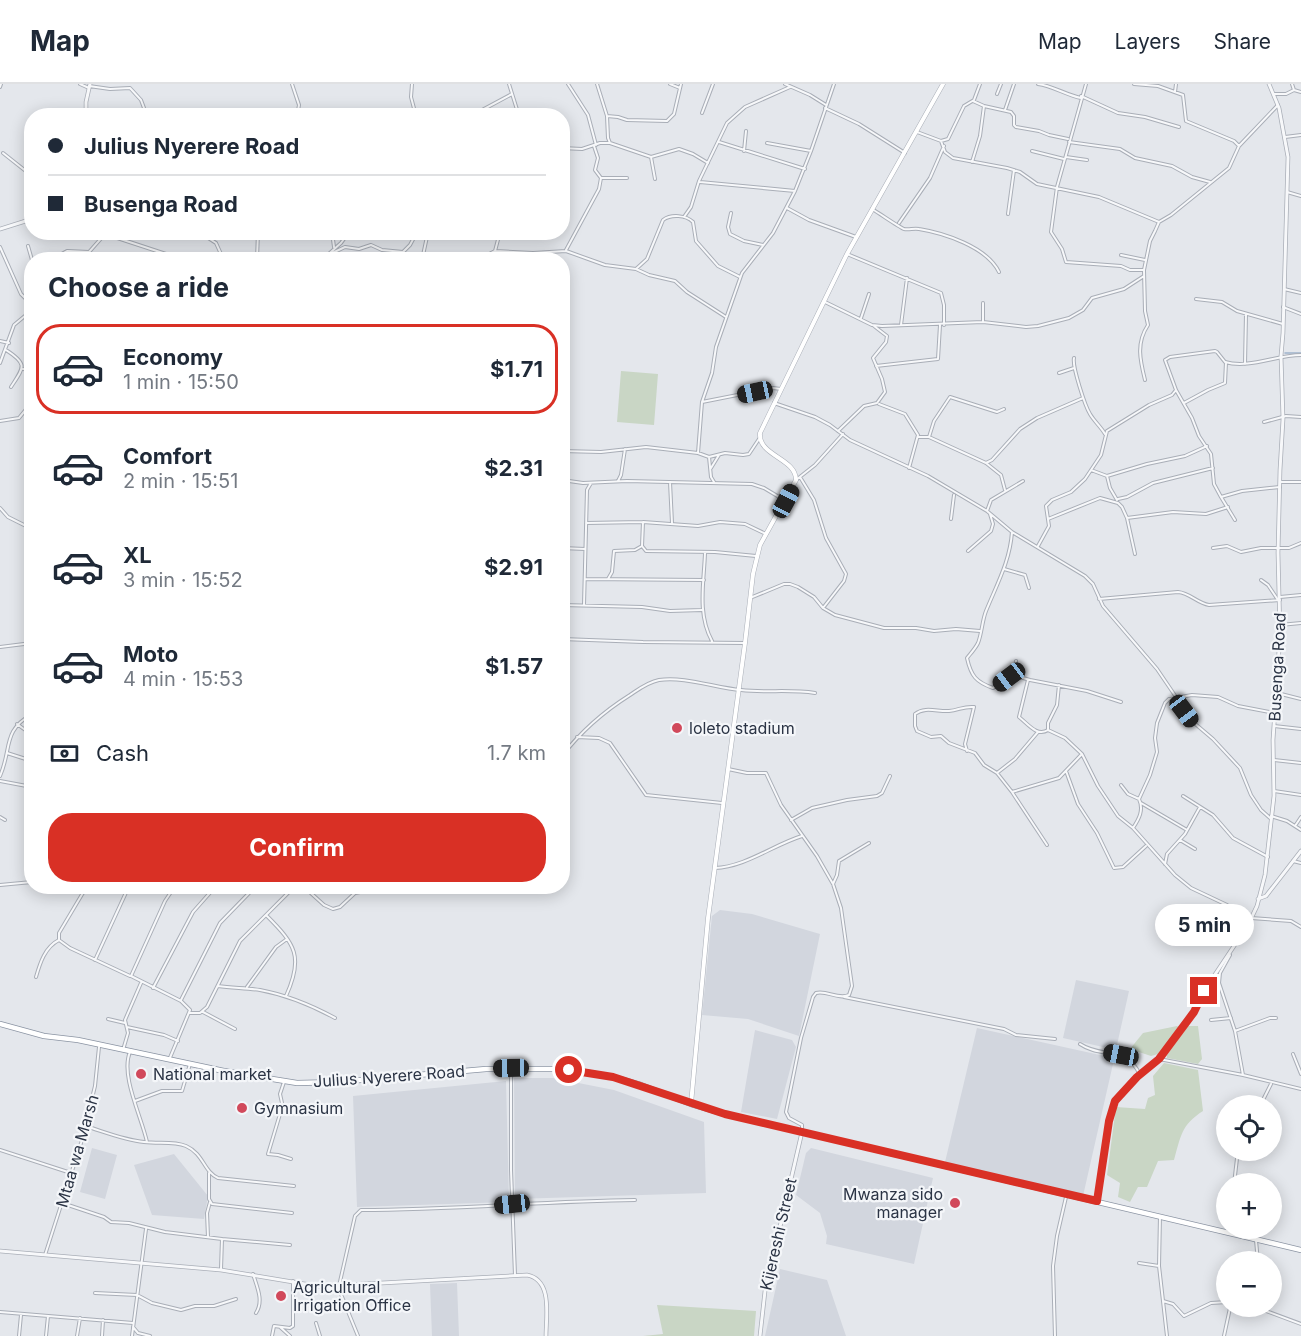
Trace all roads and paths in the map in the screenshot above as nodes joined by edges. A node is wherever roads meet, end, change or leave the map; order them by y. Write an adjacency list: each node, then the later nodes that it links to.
1 (80, 84): 22 (street)
2 (292, 84): 38 (street)
3 (412, 84): 39 (street)
4 (509, 84): 28 (street)
5 (568, 84): 57 (street)
6 (597, 84): 44 (street)
7 (670, 84): 24 (street)
8 (681, 84): 24 (street)
9 (713, 84): 43 (street)
10 (785, 84): 23 (street)
11 (834, 84): 34 (street)
12 (943, 84): 47 (main road)
13 (980, 84): 32 (street)
14 (1001, 84): 29 (street)
15 (1014, 84): 42 (street)
16 (1038, 84): 31 (street)
17 (1086, 84): 31 (street)
18 (1134, 84): 26 (street)
19 (1176, 84): 26 (street)
20 (1269, 84): 30 (street, Busenga Road)
21 (1292, 84): 25 (street)
22 (90, 86): 36 (street); 37 (street)
23 (790, 87): 34 (street); 53 (street)
24 (680, 88): 44 (street)
25 (1294, 90): 27 (street); 30 (street)
26 (1175, 92): 59 (street)
27 (1301, 92)
28 (512, 94): 40 (street); 41 (street)
29 (997, 94)
30 (1274, 94): 33 (street, Busenga Road)
31 (1081, 97): 45 (street); 52 (street)
32 (973, 101): 35 (street); 51 (street)
33 (1278, 105): 49 (street, Busenga Road); 59 (street)
34 (825, 106): 62 (street); 65 (street)
35 (984, 106): 42 (street); 69 (street)
36 (86, 108)
37 (144, 108)
38 (298, 108)
39 (414, 108)
40 (486, 108)
41 (516, 108)
42 (1005, 110): 52 (street)
43 (702, 113)
44 (607, 116): 50 (street)
45 (1179, 127)
46 (746, 131): 61 (street)
47 (917, 132): 51 (street); 65 (main road)
48 (1301, 135): 49 (street)
49 (1285, 137): 81 (street, Busenga Road)
50 (608, 138): 55 (street); 56 (street)
51 (941, 141): 58 (street)
52 (1069, 141): 67 (street); 78 (street)
53 (719, 142): 61 (street); 70 (street)
54 (767, 142): 62 (street)
55 (603, 143): 56 (street); 57 (street)
56 (610, 143): 66 (street)
57 (595, 146): 60 (street); 74 (street)
58 (944, 146): 69 (street); 90 (street)
59 (1239, 146): 78 (street)
60 (570, 149)
61 (744, 151): 71 (street)
62 (811, 151): 71 (street)
63 (1032, 151): 67 (street)
64 (3, 153): 72 (street)
65 (905, 153): 84 (main road)
66 (651, 157): 70 (street); 76 (street)
67 (1066, 158): 68 (street); 79 (street)
68 (1087, 160)
69 (972, 162): 73 (street)
70 (708, 163): 77 (street)
71 (805, 169): 80 (street)
72 (24, 170)
73 (1014, 170): 79 (street); 86 (street)
74 (602, 178): 75 (street); 105 (street)
75 (627, 178)
76 (656, 179)
77 (699, 181): 80 (street); 87 (street)
78 (1210, 182): 89 (street)
79 (1057, 187): 89 (street); 120 (street)
80 (795, 191): 83 (street)
81 (1287, 192): 82 (street); 125 (street, Busenga Road)
82 (1301, 196)
83 (787, 208): 92 (street); 100 (street)
84 (872, 209): 90 (street); 92 (main road)
85 (731, 213): 100 (street)
86 (1008, 214)
87 (684, 217): 119 (street); 123 (street)
88 (24, 222): 91 (street)
89 (1159, 222): 118 (street)
90 (898, 224): 121 (street)
91 (0, 229)
92 (857, 237): 116 (main road)
93 (100, 240): 108 (street)
94 (124, 240): 109 (street)
95 (211, 240): 110 (street)
96 (333, 240): 103 (street)
97 (343, 240): 103 (street)
98 (413, 240): 113 (street)
99 (498, 240): 104 (street)
100 (763, 245): 123 (street)
101 (28, 246): 106 (street)
102 (0, 248): 128 (street)
103 (334, 248): 111 (street)
104 (495, 251): 105 (street)
105 (566, 251)
106 (30, 252)
107 (65, 252): 108 (street)
108 (89, 252)
109 (157, 252)
110 (220, 252)
111 (331, 252)
112 (334, 252): 114 (street)
113 (403, 252)
114 (403, 252)
115 (570, 252): 119 (street)
116 (848, 254): 124 (street); 130 (main road)
117 (1121, 255): 118 (street)
118 (1145, 260): 120 (street)
119 (636, 268): 136 (street)
120 (1144, 270): 122 (street)
121 (999, 272)
122 (1144, 276): 138 (street); 156 (street)
123 (740, 277): 136 (street)
124 (907, 278): 141 (street); 142 (street)
125 (1284, 289): 126 (street); 132 (street, Busenga Road)
126 (1301, 293)
127 (869, 294): 137 (street)
128 (24, 297)
129 (1196, 299): 133 (street)
130 (824, 302): 137 (street); 158 (main road)
131 (983, 303): 138 (street)
132 (1283, 307): 134 (street); 139 (street, Busenga Road)
133 (1246, 314): 139 (street); 151 (street)
134 (1301, 314)
135 (24, 316): 144 (street)
136 (726, 317): 161 (street)
137 (861, 318): 140 (street)
138 (983, 322): 141 (street)
139 (1283, 324): 147 (street, Busenga Road)
140 (872, 325): 142 (street); 152 (street)
141 (942, 325): 142 (street); 152 (street)
142 (901, 326)
143 (0, 341): 144 (street)
144 (9, 343): 145 (street)
145 (6, 350): 150 (street); 154 (street)
146 (1301, 355): 147 (street)
147 (1281, 356): 151 (street); 167 (street, Busenga Road)
148 (1074, 358): 153 (street)
149 (1226, 362): 151 (street); 159 (street); 164 (street)
150 (0, 363)
151 (1245, 364)
152 (876, 366): 163 (street)
153 (1074, 368): 155 (street); 160 (street)
154 (22, 369): 157 (street)
155 (1059, 373)
156 (1145, 380)
157 (11, 387)
158 (781, 388): 161 (street); 162 (main road)
159 (1176, 390): 164 (street); 173 (street)
160 (1083, 398): 173 (street); 183 (street)
161 (702, 402): 180 (street)
162 (774, 403): 171 (street); 176 (main road)
163 (878, 403): 171 (street); 174 (street)
164 (1184, 403): 177 (street)
165 (1004, 409): 175 (street)
166 (24, 412): 169 (street)
167 (1283, 417): 168 (street); 170 (street); 196 (street, Busenga Road)
168 (1301, 417)
169 (0, 421)
170 (1263, 422)
171 (838, 431): 172 (street)
172 (843, 434): 185 (street); 190 (street)
173 (1105, 434): 187 (street)
174 (918, 437): 175 (street); 185 (street)
175 (929, 437): 183 (street)
176 (759, 439): 181 (street); 190 (main road)
177 (1207, 446): 186 (street); 188 (street)
178 (626, 448): 179 (street); 180 (street); 192 (street)
179 (570, 451)
180 (698, 453): 182 (street)
181 (719, 455): 182 (street); 184 (street)
182 (709, 457): 184 (street)
183 (986, 463): 203 (street)
184 (711, 468): 189 (street)
185 (909, 468): 204 (street)
186 (1213, 468): 205 (street); 206 (street)
187 (1091, 470): 188 (street); 214 (street)
188 (1107, 476): 206 (street)
189 (711, 477): 199 (street); 200 (street)
190 (798, 479): 207 (main road); 245 (street)
191 (570, 481): 198 (street)
192 (618, 481): 194 (street); 195 (street)
193 (1023, 481): 203 (street)
194 (591, 482): 198 (street); 202 (street)
195 (670, 482): 199 (street); 218 (street)
196 (1280, 482): 197 (street); 201 (street, Busenga Road)
197 (1301, 482)
198 (583, 483): 202 (street)
199 (705, 483): 200 (street)
200 (715, 484): 207 (street)
201 (1280, 487): 205 (street); 227 (street, Busenga Road)
202 (587, 490): 217 (street)
203 (1005, 490): 211 (street)
204 (955, 494): 211 (street); 213 (street)
205 (1221, 497): 209 (street)
206 (1118, 499): 208 (street)
207 (786, 501): 221 (main road)
208 (1115, 502): 212 (street); 214 (street)
209 (1228, 507): 212 (street); 215 (street)
210 (0, 508): 219 (street)
211 (988, 513): 220 (street); 229 (street)
212 (1127, 518): 231 (street)
213 (951, 519)
214 (1048, 519): 224 (street)
215 (1235, 520)
216 (643, 522): 217 (street); 218 (street); 223 (street)
217 (586, 523): 228 (street)
218 (672, 523): 221 (street)
219 (24, 525)
220 (1012, 532): 224 (street); 233 (street)
221 (766, 534): 232 (main road)
222 (1301, 543): 227 (street)
223 (642, 546): 230 (street); 235 (street)
224 (1038, 546): 241 (street)
225 (570, 548): 228 (street)
226 (1213, 548): 227 (street)
227 (1278, 548): 242 (street, Busenga Road)
228 (585, 549): 234 (street)
229 (968, 551)
230 (705, 553): 232 (street); 236 (street)
231 (1135, 554)
232 (756, 556): 240 (main road)
233 (1004, 569): 238 (street); 249 (street)
234 (585, 579): 235 (street); 244 (street)
235 (609, 579): 236 (street)
236 (704, 580): 246 (street)
237 (1261, 580): 242 (street)
238 (1029, 588)
239 (1301, 595): 242 (street)
240 (750, 598): 245 (street); 252 (main road)
241 (1099, 599): 242 (street); 262 (street)
242 (1279, 599): 248 (street, Busenga Road)
243 (570, 605): 244 (street)
244 (584, 605): 246 (street)
245 (823, 608): 249 (street)
246 (702, 610): 251 (street)
247 (1301, 623): 248 (street)
248 (1280, 625): 261 (street, Busenga Road)
249 (981, 631): 256 (street)
250 (570, 639): 251 (street)
251 (713, 642): 252 (street)
252 (745, 643): 259 (main road)
253 (24, 644): 254 (street)
254 (0, 647)
255 (1016, 661): 256 (street)
256 (1013, 676): 257 (street)
257 (1028, 680): 258 (street); 272 (street)
258 (1059, 685): 264 (street); 271 (street)
259 (739, 690): 260 (street); 273 (street); 281 (main road)
260 (814, 693)
261 (1277, 693): 263 (street); 265 (street, Busenga Road)
262 (1175, 698): 265 (street); 293 (street); 299 (street)
263 (1301, 699)
264 (1121, 702)
265 (1275, 714): 268 (street, Busenga Road)
266 (24, 719): 267 (street)
267 (16, 724): 270 (street); 276 (street)
268 (1274, 726): 269 (street); 279 (street, Busenga Road)
269 (1301, 729)
270 (24, 730)
271 (1048, 730): 272 (street); 277 (street)
272 (1038, 732): 283 (street)
273 (577, 737): 274 (street); 294 (street)
274 (570, 746)
275 (967, 751): 275 (street); 283 (street)
276 (7, 753): 278 (street); 284 (street)
277 (1082, 754): 282 (street); 303 (street)
278 (24, 758)
279 (1274, 760): 280 (street); 289 (street, Busenga Road)
280 (1301, 763)
281 (728, 769): 294 (main road); 301 (street)
282 (1066, 771): 290 (street); 310 (street)
283 (996, 774): 290 (street)
284 (0, 776)
285 (890, 776): 301 (street)
286 (0, 781): 288 (street)
287 (1121, 785): 293 (street)
288 (24, 786)
289 (1274, 790): 291 (street); 299 (street, Busenga Road)
290 (1012, 792): 309 (street)
291 (1301, 795)
292 (1183, 796): 296 (street)
293 (1139, 799): 295 (street)
294 (724, 803): 317 (main road)
295 (1141, 803): 303 (street); 304 (street)
296 (1200, 807): 304 (street); 313 (street)
297 (1301, 816): 302 (street)
298 (0, 817): 300 (street)
299 (1270, 817): 302 (street); 313 (street, Busenga Road)
300 (5, 820)
301 (791, 820): 306 (street)
302 (1295, 826): 305 (street)
303 (1133, 828): 310 (street)
304 (1187, 830): 307 (street)
305 (1301, 830)
306 (802, 836): 317 (street); 319 (street)
307 (1180, 840): 311 (street); 316 (street)
308 (869, 843): 319 (street)
309 (1047, 845)
310 (1147, 846): 316 (street)
311 (1195, 849)
312 (1301, 851): 314 (street)
313 (1268, 857): 329 (street, Busenga Road)
314 (1293, 861): 315 (street); 329 (street)
315 (1301, 863)
316 (1165, 864): 332 (street)
317 (715, 868): 378 (main road)
318 (24, 883): 320 (street)
319 (833, 884): 345 (street)
320 (0, 885)
321 (82, 894): 335 (street)
322 (125, 894): 337 (street)
323 (171, 894): 338 (street)
324 (209, 894): 342 (street)
325 (248, 894): 346 (street)
326 (288, 894): 330 (street)
327 (312, 894): 328 (street)
328 (354, 894)
329 (1258, 899): 331 (street, Busenga Road)
330 (267, 916): 334 (street); 341 (street)
331 (1251, 918): 332 (street, Busenga Road); 333 (street)
332 (1248, 925): 336 (street, Busenga Road)
333 (1301, 927)
334 (287, 939): 343 (street); 344 (street)
335 (59, 940): 337 (street); 339 (street)
336 (1230, 953): 349 (street); 366 (street, Busenga Road)
337 (95, 960): 338 (street)
338 (131, 976): 340 (street)
339 (36, 977)
340 (141, 982): 342 (street); 354 (street)
341 (218, 986): 343 (street); 347 (street)
342 (153, 988): 346 (street)
343 (247, 988): 344 (street)
344 (286, 996): 350 (street)
345 (844, 997): 359 (street); 380 (street)
346 (180, 1001): 348 (street)
347 (203, 1011): 348 (street); 357 (street)
348 (190, 1013): 360 (street)
349 (1231, 1017): 353 (street); 358 (street)
350 (335, 1018)
351 (1276, 1018): 358 (street)
352 (108, 1019): 354 (street)
353 (1211, 1020)
354 (125, 1023): 356 (street)
355 (0, 1024): 362 (highway, Julius Nyerere Road)
356 (127, 1027): 360 (street); 363 (street)
357 (235, 1029)
358 (1235, 1031): 372 (street)
359 (1055, 1039)
360 (178, 1041): 367 (street)
361 (1080, 1044): 371 (street)
362 (99, 1045): 363 (highway, Julius Nyerere Road); 379 (street, Mtaa wa Marsh)
363 (123, 1050): 364 (highway, Julius Nyerere Road)
364 (130, 1052): 367 (highway, Julius Nyerere Road); 377 (street)
365 (1293, 1054): 370 (street)
366 (1159, 1059): 371 (street, Busenga Road); 372 (street)
367 (169, 1060): 368 (highway, Julius Nyerere Road)
368 (190, 1064): 373 (highway, Julius Nyerere Road); 377 (street)
369 (511, 1068): 373 (highway, Julius Nyerere Road); 378 (highway, Julius Nyerere Road); 392 (street)
370 (1301, 1074)
371 (1140, 1075): 389 (street, Busenga Road)
372 (1244, 1075): 374 (street)
373 (284, 1082): 383 (street)
374 (1272, 1083): 375 (street); 376 (street)
375 (1301, 1089)
376 (1266, 1095)
377 (135, 1101): 381 (street)
378 (691, 1104): 380 (highway, Julius Nyerere Road)
379 (86, 1126): 381 (street); 384 (street, Mtaa wa Marsh)
380 (802, 1132): 387 (highway, Julius Nyerere Road); 442 (street, Kijereshi Street)
381 (147, 1142): 385 (street)
382 (0, 1150): 384 (street)
383 (291, 1159)
384 (71, 1173): 391 (street, Mtaa wa Marsh)
385 (209, 1173): 386 (street); 390 (street)
386 (294, 1186)
387 (1066, 1194): 389 (highway, Julius Nyerere Road); 443 (street)
388 (635, 1200): 392 (street)
389 (1097, 1201): 394 (highway, Julius Nyerere Road)
390 (210, 1202): 393 (street); 397 (street)
391 (62, 1203): 395 (street); 404 (street, Mtaa wa Marsh)
392 (512, 1204): 410 (street); 412 (street)
393 (292, 1213)
394 (1160, 1216): 396 (highway, Julius Nyerere Road); 407 (street)
395 (146, 1229): 397 (street); 406 (street)
396 (1216, 1229)
397 (207, 1237): 398 (street)
398 (222, 1239): 400 (street); 408 (street)
399 (1256, 1239): 401 (highway, Julius Nyerere Road); 403 (street)
400 (290, 1245)
401 (1301, 1250)
402 (0, 1251): 404 (street)
403 (1257, 1251)
404 (45, 1255): 406 (street)
405 (1139, 1263): 407 (street)
406 (142, 1264): 408 (street); 414 (street)
407 (1160, 1266): 416 (street)
408 (221, 1270): 409 (street)
409 (253, 1274): 411 (street); 419 (street)
410 (515, 1275): 412 (street); 441 (street)
411 (293, 1281): 412 (street); 430 (street)
412 (338, 1286): 440 (street)
413 (95, 1293): 414 (street)
414 (136, 1295): 415 (street); 426 (street)
415 (236, 1299)
416 (1163, 1301): 417 (street); 444 (street)
417 (1216, 1303)
418 (0, 1312): 420 (street)
419 (256, 1313)
420 (22, 1314): 421 (street); 431 (street)
421 (48, 1316): 424 (street); 432 (street)
422 (1228, 1317): 445 (street)
423 (1280, 1317): 428 (street)
424 (80, 1318): 425 (street); 433 (street)
425 (103, 1320): 426 (street); 434 (street)
426 (133, 1323): 429 (street)
427 (316, 1323): 439 (street)
428 (1301, 1324)
429 (133, 1327): 435 (street); 436 (street)
430 (280, 1327): 437 (street); 438 (street)
431 (19, 1336)
432 (46, 1336)
433 (77, 1336)
434 (102, 1336)
435 (132, 1336)
436 (150, 1336)
437 (272, 1336)
438 (290, 1336)
439 (320, 1336)
440 (358, 1336)
441 (546, 1336)
442 (760, 1336)
443 (1055, 1336)
444 (1167, 1336)
445 (1224, 1336)

